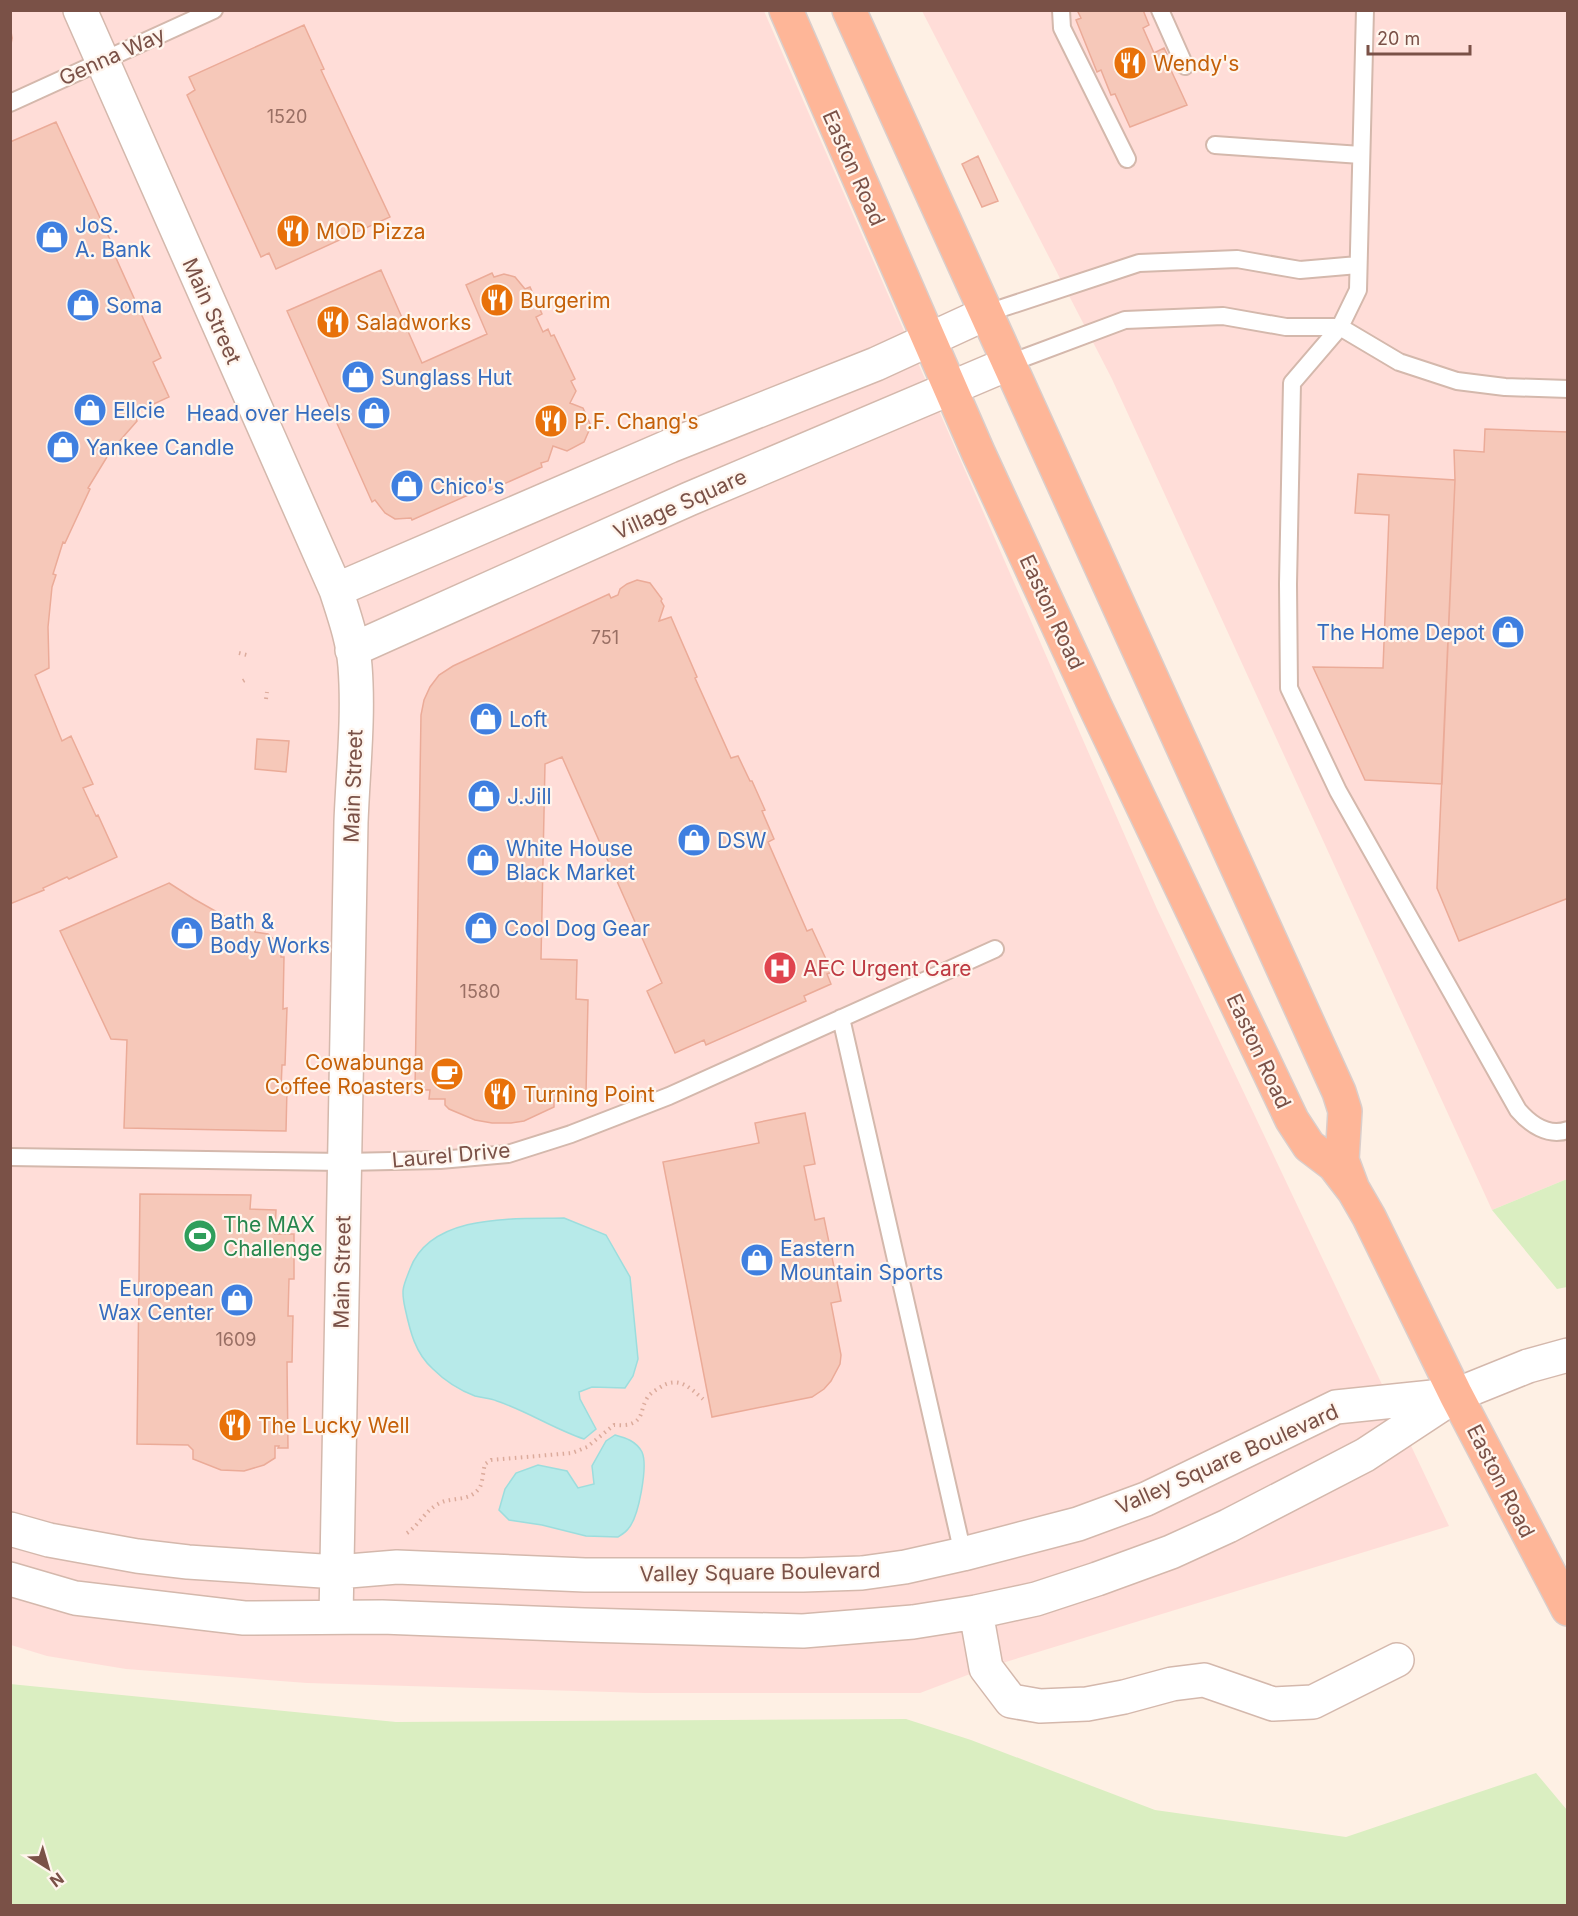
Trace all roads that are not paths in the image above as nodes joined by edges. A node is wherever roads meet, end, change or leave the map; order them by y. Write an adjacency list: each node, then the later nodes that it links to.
1 (80, 10): 8 (street, Main Street)
2 (214, 10): 8 (lane, Genna Way)
3 (786, 10): 17 (highway, Easton Road)
4 (849, 10): 15 (highway, Easton Road)
5 (1061, 10): 13 (lane)
6 (1160, 10): 9 (lane)
7 (1365, 10): 12 (lane)
8 (102, 61): 10 (lane, Genna Way); 21 (street, Main Street)
9 (1185, 66)
10 (10, 103)
11 (1215, 145): 12 (lane)
12 (1361, 155): 14 (lane)
13 (1127, 159)
14 (1358, 265): 15 (lane); 16 (lane)
15 (987, 313): 17 (street); 18 (highway, Easton Road)
16 (1340, 327): 18 (lane); 20 (lane); 25 (lane)
17 (929, 340): 19 (highway, Easton Road); 21 (street)
18 (1010, 363): 19 (street, Village Square); 28 (highway, Easton Road)
19 (951, 388): 22 (street, Village Square); 28 (highway, Easton Road)
20 (1568, 389)
21 (336, 590): 22 (street, Main Street)
22 (352, 650): 27 (street, Main Street)
23 (995, 949): 24 (lane, Laurel Drive)
24 (841, 1017): 27 (lane, Laurel Drive); 32 (lane)
25 (1568, 1130)
26 (10, 1157): 27 (lane, Laurel Drive)
27 (344, 1162): 33 (street, Main Street)
28 (1354, 1191): 30 (highway, Easton Road)
29 (1568, 1355): 30 (street)
30 (1456, 1395): 32 (street, Valley Square Boulevard); 35 (highway, Easton Road); 36 (street)
31 (10, 1528): 33 (street, Valley Square Boulevard)
32 (963, 1554): 33 (street, Valley Square Boulevard)
33 (337, 1572): 37 (street, Main Street)
34 (10, 1579): 37 (street)
35 (1568, 1609)
36 (976, 1612): 37 (street); 38 (street)
37 (336, 1617)
38 (1397, 1660)

